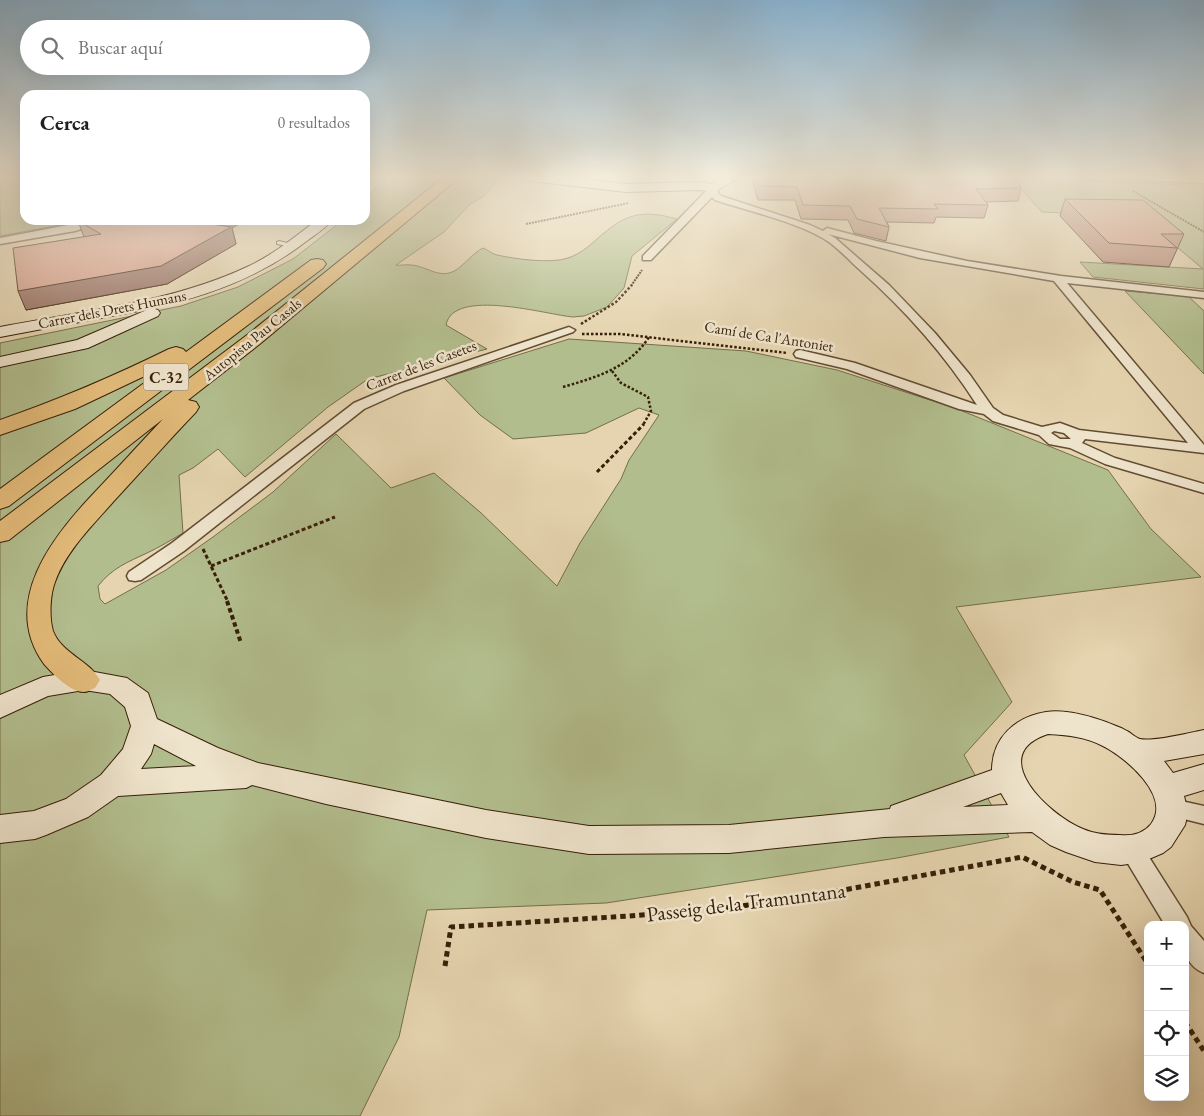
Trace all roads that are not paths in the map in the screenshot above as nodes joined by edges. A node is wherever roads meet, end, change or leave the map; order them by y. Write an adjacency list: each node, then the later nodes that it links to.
1 (69, 229): 7 (street)
2 (310, 229): 12 (street, Carrer dels Drets Humans)
3 (390, 229): 17 (highway, Autopista Pau Casals / C-32)
4 (676, 229): 10 (street)
5 (811, 229): 9 (street)
6 (815, 229): 8 (street)
7 (0, 241)
8 (872, 244): 9 (street); 11 (street)
9 (845, 250): 21 (street)
10 (648, 258)
11 (1058, 279): 13 (street); 25 (street)
12 (222, 282): 14 (street, Carrer dels Drets Humans); 18 (street)
13 (1204, 295)
14 (86, 323): 16 (street, Carrer dels Drets Humans); 18 (street)
15 (569, 330): 29 (street, Carrer de les Casetes)
16 (0, 332)
17 (254, 339): 28 (highway, Autopista Pau Casals / C-32); 30 (highway)
18 (55, 350): 20 (street)
19 (800, 354): 21 (street, Camí de Ca l'Antoniet)
20 (0, 362)
21 (988, 410): 23 (street)
22 (0, 428): 27 (highway, Autopista Pau Casals / C-32)
23 (1044, 432): 24 (street)
24 (1074, 439): 25 (street); 26 (street)
25 (1201, 448)
26 (1204, 489)
27 (0, 501)
28 (0, 534)
29 (135, 576)
30 (84, 680): 31 (street); 32 (street)
31 (0, 706)
32 (145, 726): 35 (street); 38 (street)
33 (1204, 742): 34 (street)
34 (1135, 751): 36 (street); 39 (street)
35 (258, 775): 38 (street); 42 (street)
36 (1008, 777): 41 (street); 42 (street)
37 (1204, 777): 39 (street)
38 (112, 784): 43 (street)
39 (1169, 798): 40 (street); 44 (street)
40 (1204, 815)
41 (1038, 818): 42 (street); 44 (street)
42 (884, 823)
43 (0, 829)
44 (1132, 850): 45 (street)
45 (1176, 921)
46 (1189, 941): 47 (street)
47 (1204, 962)

